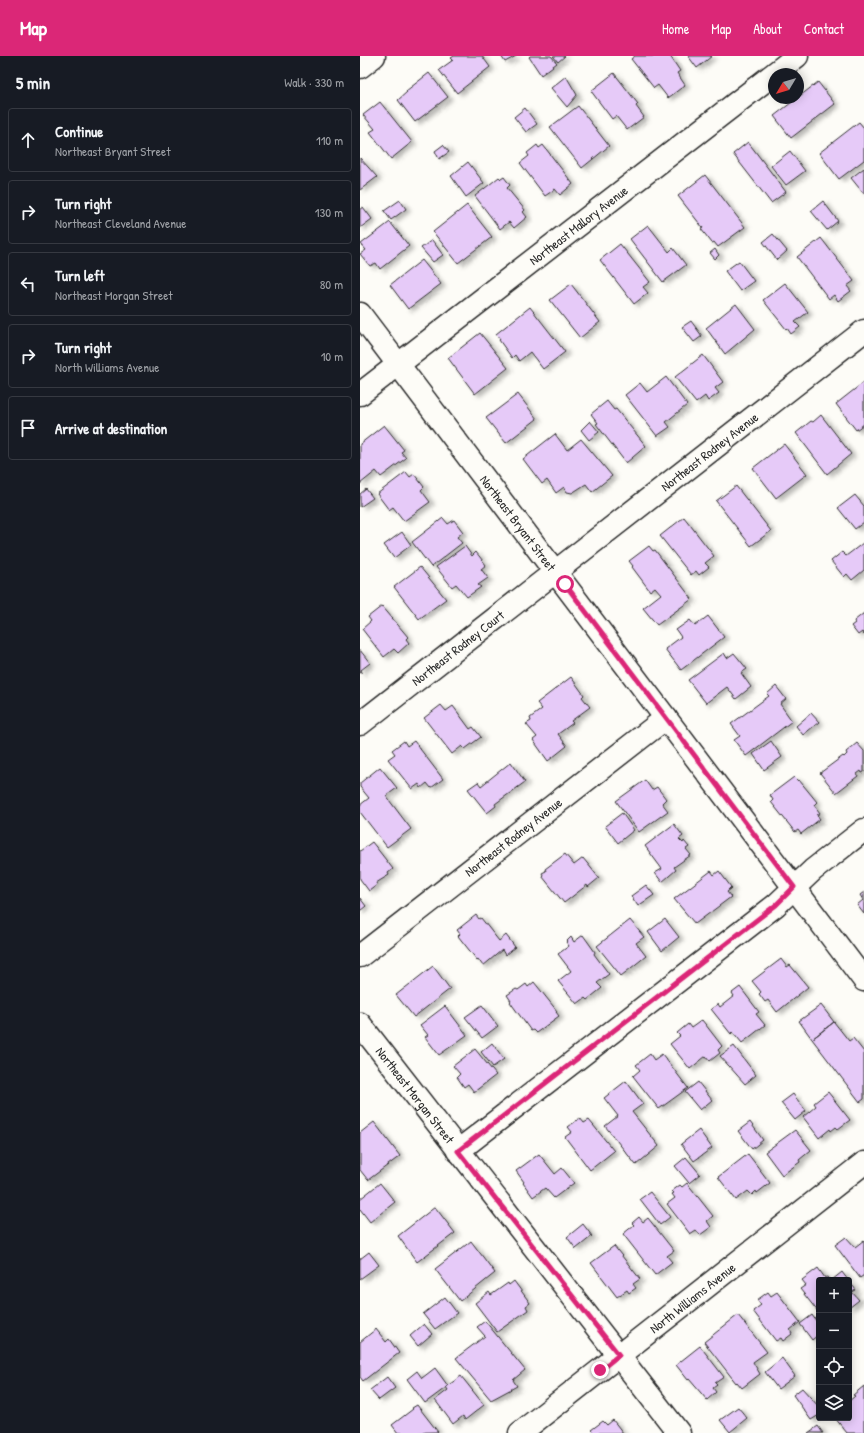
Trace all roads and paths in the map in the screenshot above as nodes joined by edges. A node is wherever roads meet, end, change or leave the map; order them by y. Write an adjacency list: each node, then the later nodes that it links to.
1 (374, 56): 3 (street)
2 (797, 56): 6 (street, Northeast Mallory Avenue)
3 (360, 67)
4 (360, 314): 6 (street, Northeast Bryant Street)
5 (864, 331): 8 (street, Northeast Rodney Avenue)
6 (398, 364): 7 (street, Northeast Mallory Avenue); 8 (street, Northeast Bryant Street)
7 (360, 394)
8 (555, 571): 9 (street, Northeast Bryant Street); 10 (street, Northeast Rodney Court)
9 (666, 718): 12 (street, Northeast Bryant Street); 13 (street, Northeast Rodney Avenue)
10 (360, 724)
11 (864, 830): 12 (street)
12 (794, 887): 14 (street, Northeast Bryant Street); 16 (street)
13 (360, 956)
14 (864, 980)
15 (360, 1024): 16 (street, Northeast Morgan Street)
16 (458, 1151): 18 (street, Northeast Morgan Street)
17 (864, 1163): 18 (street, North Williams Avenue)
18 (619, 1355): 19 (street, North Williams Avenue); 20 (street, Northeast Morgan Street)
19 (520, 1433)
20 (679, 1433)

